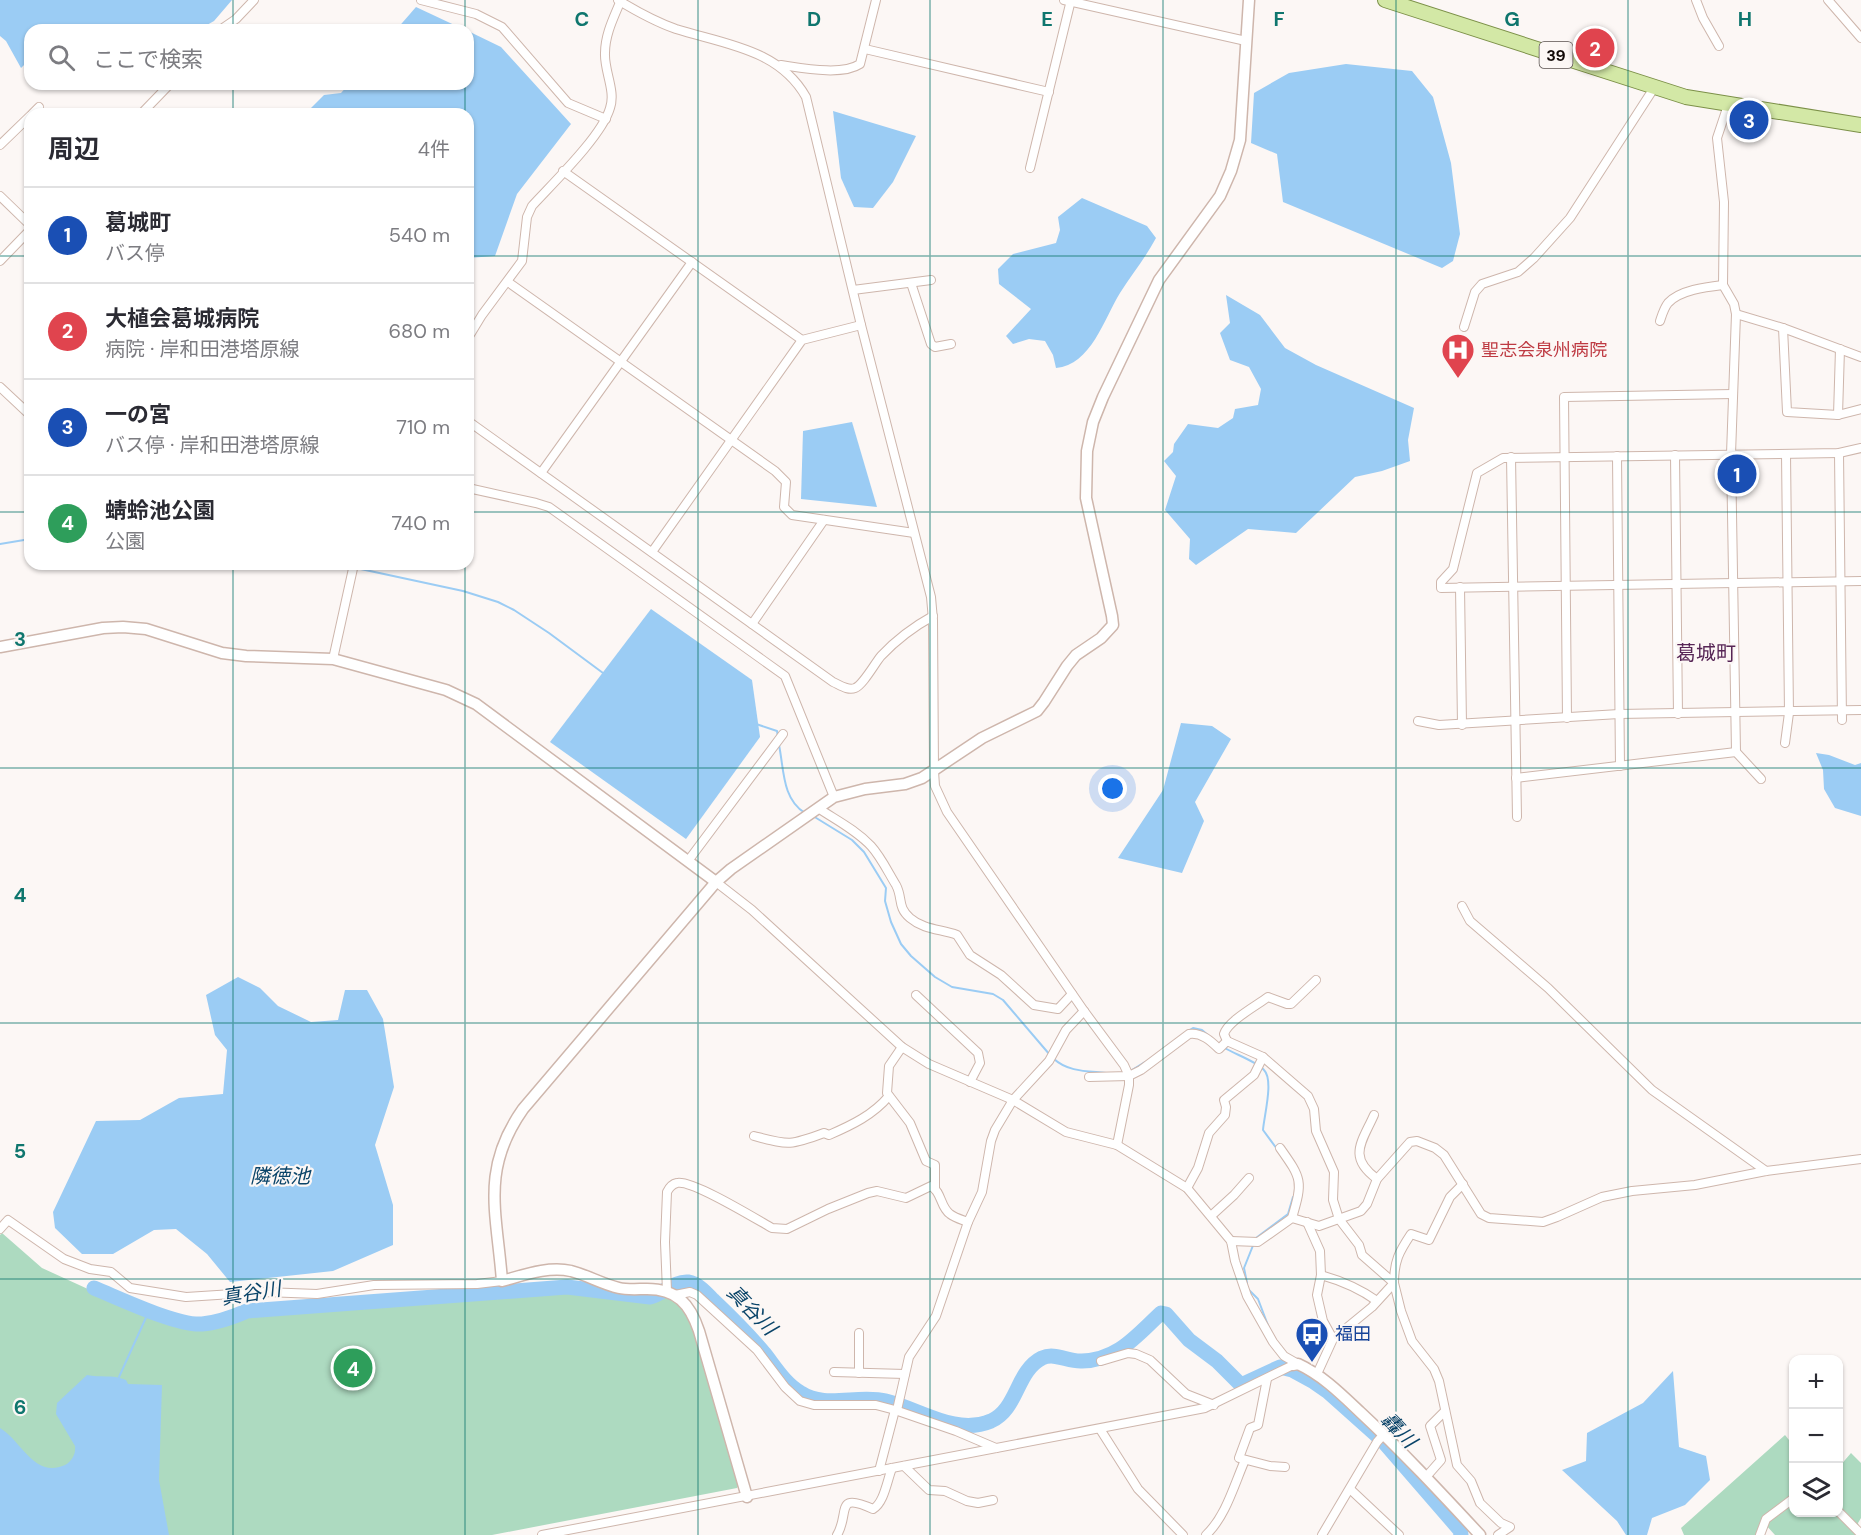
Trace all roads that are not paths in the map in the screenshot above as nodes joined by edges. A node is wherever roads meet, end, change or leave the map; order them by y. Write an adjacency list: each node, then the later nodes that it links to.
1 (254, 0): 10 (street)
2 (421, 0): 21 (street)
3 (620, 0): 15 (street); 21 (street)
4 (876, 0): 14 (street)
5 (1249, 0): 12 (street)
6 (1385, 0): 16 (main road, 39)
7 (1696, 0): 13 (street)
8 (1828, 0): 11 (street)
9 (1068, 1): 12 (street); 18 (street)
10 (229, 24)
11 (1861, 38)
12 (1246, 41): 97 (street)
13 (1719, 46)
14 (865, 50): 15 (street); 18 (street)
15 (778, 65): 36 (street)
16 (1653, 88): 19 (main road, 39); 40 (street)
17 (164, 90): 20 (street)
18 (1048, 92): 25 (street)
19 (1728, 105): 23 (main road, 39); 35 (street)
20 (147, 108)
21 (606, 119): 26 (street)
22 (24, 122): 24 (street)
23 (1861, 124)
24 (0, 145)
25 (1030, 168)
26 (564, 171): 31 (street); 33 (street)
27 (0, 196): 28 (street)
28 (24, 222)
29 (24, 235): 30 (street)
30 (0, 261)
31 (692, 262): 43 (street); 47 (street)
32 (931, 280): 34 (street)
33 (507, 282): 41 (street); 47 (street)
34 (911, 283): 36 (street); 44 (street)
35 (1723, 285): 37 (street); 38 (street)
36 (853, 290): 39 (street)
37 (1736, 314): 42 (street); 49 (street)
38 (1660, 321)
39 (861, 325): 43 (street); 66 (street)
40 (1464, 327)
41 (474, 328)
42 (1783, 328): 45 (street); 52 (street)
43 (802, 340): 54 (street)
44 (951, 344)
45 (1840, 349): 46 (street); 52 (street)
46 (1861, 357)
47 (621, 362): 54 (street); 63 (street)
48 (0, 387): 50 (street)
49 (1733, 394): 57 (street); 62 (street)
50 (24, 409)
51 (1861, 409): 52 (street)
52 (1838, 415)
53 (474, 425): 63 (street)
54 (733, 441): 65 (street); 67 (street)
55 (1861, 448): 56 (street)
56 (1839, 453): 58 (street); 69 (street)
57 (1731, 454): 58 (street); 59 (street); 72 (street)
58 (1786, 454): 71 (street)
59 (1675, 455): 60 (street); 73 (street)
60 (1617, 456): 62 (street); 75 (street)
61 (1510, 457): 62 (street); 76 (street); 77 (street)
62 (1563, 457): 74 (street)
63 (541, 473): 67 (street)
64 (474, 489): 100 (street)
65 (824, 520): 66 (street); 79 (street)
66 (915, 533): 78 (street)
67 (652, 552): 79 (street)
68 (353, 570): 81 (street)
69 (1840, 581): 70 (street); 71 (street); 82 (street)
70 (1861, 581)
71 (1787, 582): 72 (street); 85 (street)
72 (1733, 583): 73 (street); 84 (street)
73 (1676, 584): 75 (street); 87 (street)
74 (1566, 585): 75 (street); 76 (street); 88 (street)
75 (1617, 585): 86 (street)
76 (1513, 586): 77 (street); 91 (street)
77 (1460, 587): 92 (street)
78 (933, 616): 79 (street); 97 (street)
79 (752, 624)
80 (0, 647): 81 (street)
81 (333, 659): 103 (street)
82 (1841, 710): 83 (street); 85 (street); 89 (street)
83 (1861, 710)
84 (1736, 713): 85 (street); 87 (street); 95 (street)
85 (1789, 713): 94 (street)
86 (1619, 714): 87 (street); 88 (street); 96 (street)
87 (1678, 714)
88 (1567, 718): 91 (street)
89 (1842, 720)
90 (1418, 721): 92 (street)
91 (1516, 721): 92 (street); 98 (street)
92 (1462, 725)
93 (783, 734): 103 (street)
94 (1785, 743)
95 (1736, 752): 96 (street); 99 (street)
96 (1620, 766): 98 (street)
97 (934, 771): 100 (street); 107 (street)
98 (1516, 778): 102 (street)
99 (1761, 779)
100 (834, 797): 101 (street)
101 (818, 808): 104 (street); 107 (street)
102 (1517, 818)
103 (688, 861): 104 (street)
104 (716, 882): 111 (street); 138 (street)
105 (1462, 906): 123 (street)
106 (1316, 980): 110 (street)
107 (1072, 994): 109 (street)
108 (916, 995): 115 (street)
109 (1084, 1011): 113 (street); 117 (street)
110 (1227, 1041): 112 (street); 113 (street)
111 (902, 1047): 115 (street); 116 (street)
112 (1263, 1057): 127 (street); 132 (street)
113 (1129, 1076): 114 (street); 120 (street)
114 (1089, 1077)
115 (970, 1082): 117 (street)
116 (889, 1096): 119 (street); 128 (street)
117 (1013, 1100): 120 (street); 133 (street)
118 (1374, 1115): 125 (street)
119 (754, 1136)
120 (1117, 1145): 127 (street)
121 (1280, 1148): 131 (street)
122 (1861, 1159): 123 (street)
123 (1766, 1171): 126 (street)
124 (1249, 1178): 129 (street)
125 (1377, 1179): 126 (street); 132 (street)
126 (1463, 1184): 139 (street)
127 (1187, 1188): 129 (street)
128 (935, 1189): 133 (street); 140 (street)
129 (1210, 1216): 136 (street)
130 (4, 1218): 135 (street); 138 (street)
131 (1292, 1218): 134 (street); 136 (street)
132 (1339, 1219): 134 (street); 139 (street)
133 (968, 1222): 148 (street)
134 (1307, 1222): 137 (street)
135 (0, 1229)
136 (1232, 1241): 145 (street)
137 (1321, 1275): 141 (street); 143 (street)
138 (502, 1281): 140 (street)
139 (1394, 1283): 141 (street); 153 (street)
140 (671, 1293): 152 (street); 164 (street)
141 (1377, 1301): 143 (street)
142 (859, 1333): 147 (street)
143 (1333, 1338): 149 (street)
144 (1101, 1361): 151 (street)
145 (1295, 1364): 149 (street); 150 (street)
146 (834, 1372): 147 (street)
147 (859, 1373): 148 (street)
148 (905, 1374): 152 (street)
149 (1317, 1374): 155 (street)
150 (1267, 1379): 151 (street); 157 (street)
151 (1214, 1405): 154 (street)
152 (896, 1410): 156 (street); 161 (street)
153 (1445, 1411): 162 (street); 176 (street)
154 (1100, 1429): 156 (street); 171 (street)
155 (1384, 1434): 162 (street); 163 (street)
156 (997, 1449): 158 (street)
157 (1245, 1460): 159 (street); 172 (street)
158 (904, 1466): 160 (street); 165 (street)
159 (1285, 1467)
160 (892, 1468): 161 (street); 170 (street)
161 (879, 1471): 164 (street)
162 (1426, 1477): 175 (street)
163 (1350, 1489): 173 (street); 174 (street)
164 (747, 1497): 169 (street)
165 (993, 1500)
166 (1789, 1502): 177 (street)
167 (1843, 1515): 168 (street)
168 (1861, 1534)
169 (542, 1535)
170 (837, 1535)
171 (1183, 1535)
172 (1206, 1535)
173 (1322, 1535)
174 (1399, 1535)
175 (1480, 1535)
176 (1498, 1535)
177 (1760, 1535)

